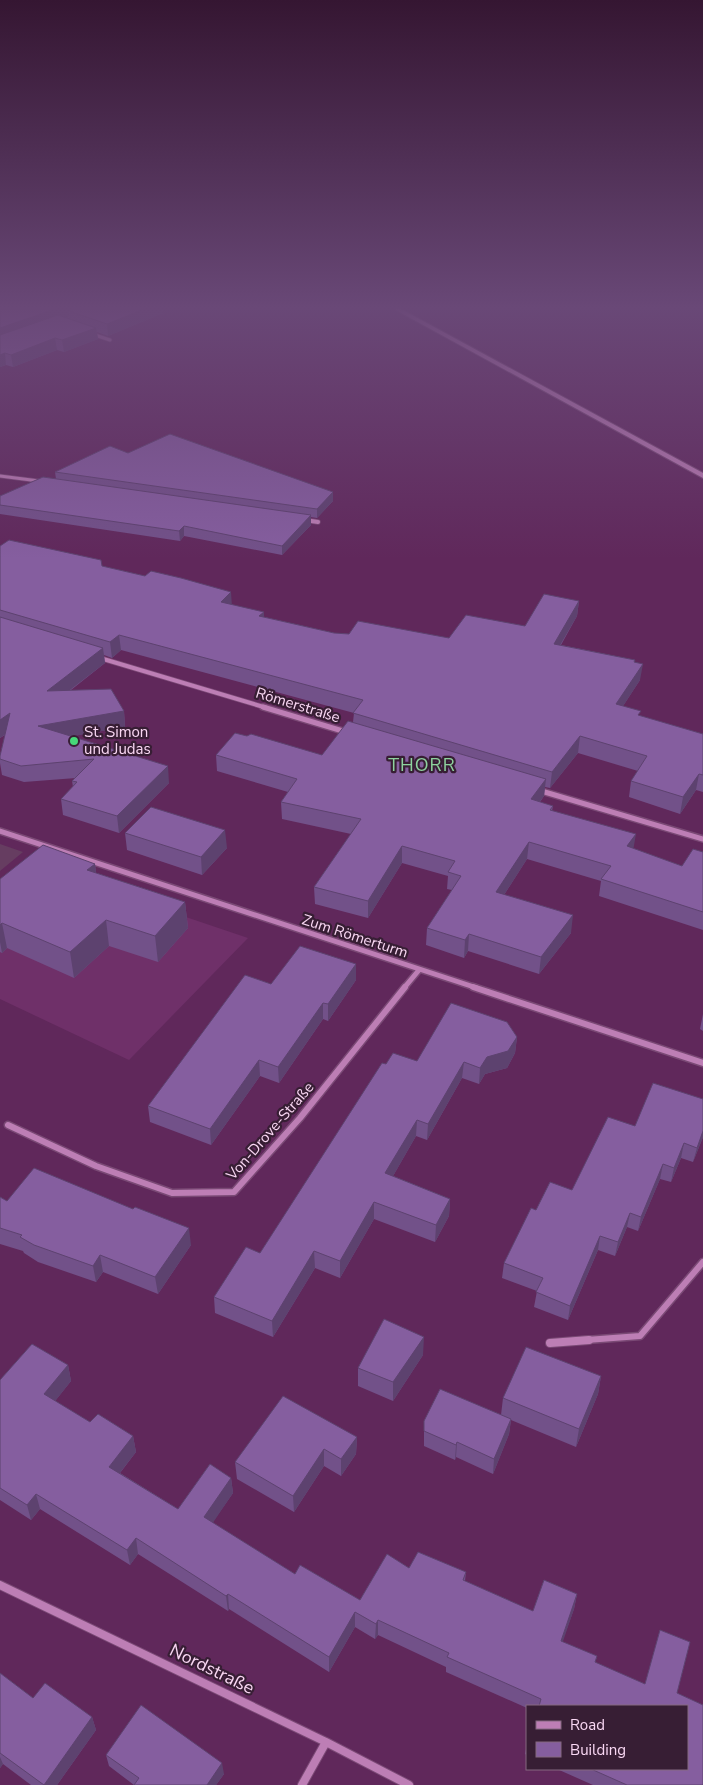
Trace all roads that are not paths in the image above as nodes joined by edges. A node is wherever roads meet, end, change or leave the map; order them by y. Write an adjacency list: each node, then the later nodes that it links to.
1 (550, 392): 3 (main road)
2 (0, 476): 4 (street)
3 (703, 476)
4 (45, 482)
5 (299, 519): 6 (street)
6 (318, 522)
7 (95, 657): 8 (street, Römerstraße)
8 (352, 734)
9 (532, 788): 11 (street)
10 (0, 831): 12 (street, Zum Römerturm)
11 (703, 839)
12 (46, 846): 13 (street); 14 (street, Zum Römerturm)
13 (38, 852)
14 (419, 970): 15 (street, Zum Römerturm); 16 (street, Von-Drove-Straße)
15 (703, 1063)
16 (8, 1126)
17 (703, 1262): 18 (street)
18 (550, 1343)
19 (0, 1584): 20 (street, Nordstraße)
20 (326, 1742): 21 (street); 22 (street, Nordstraße)
21 (302, 1785)
22 (409, 1785)

